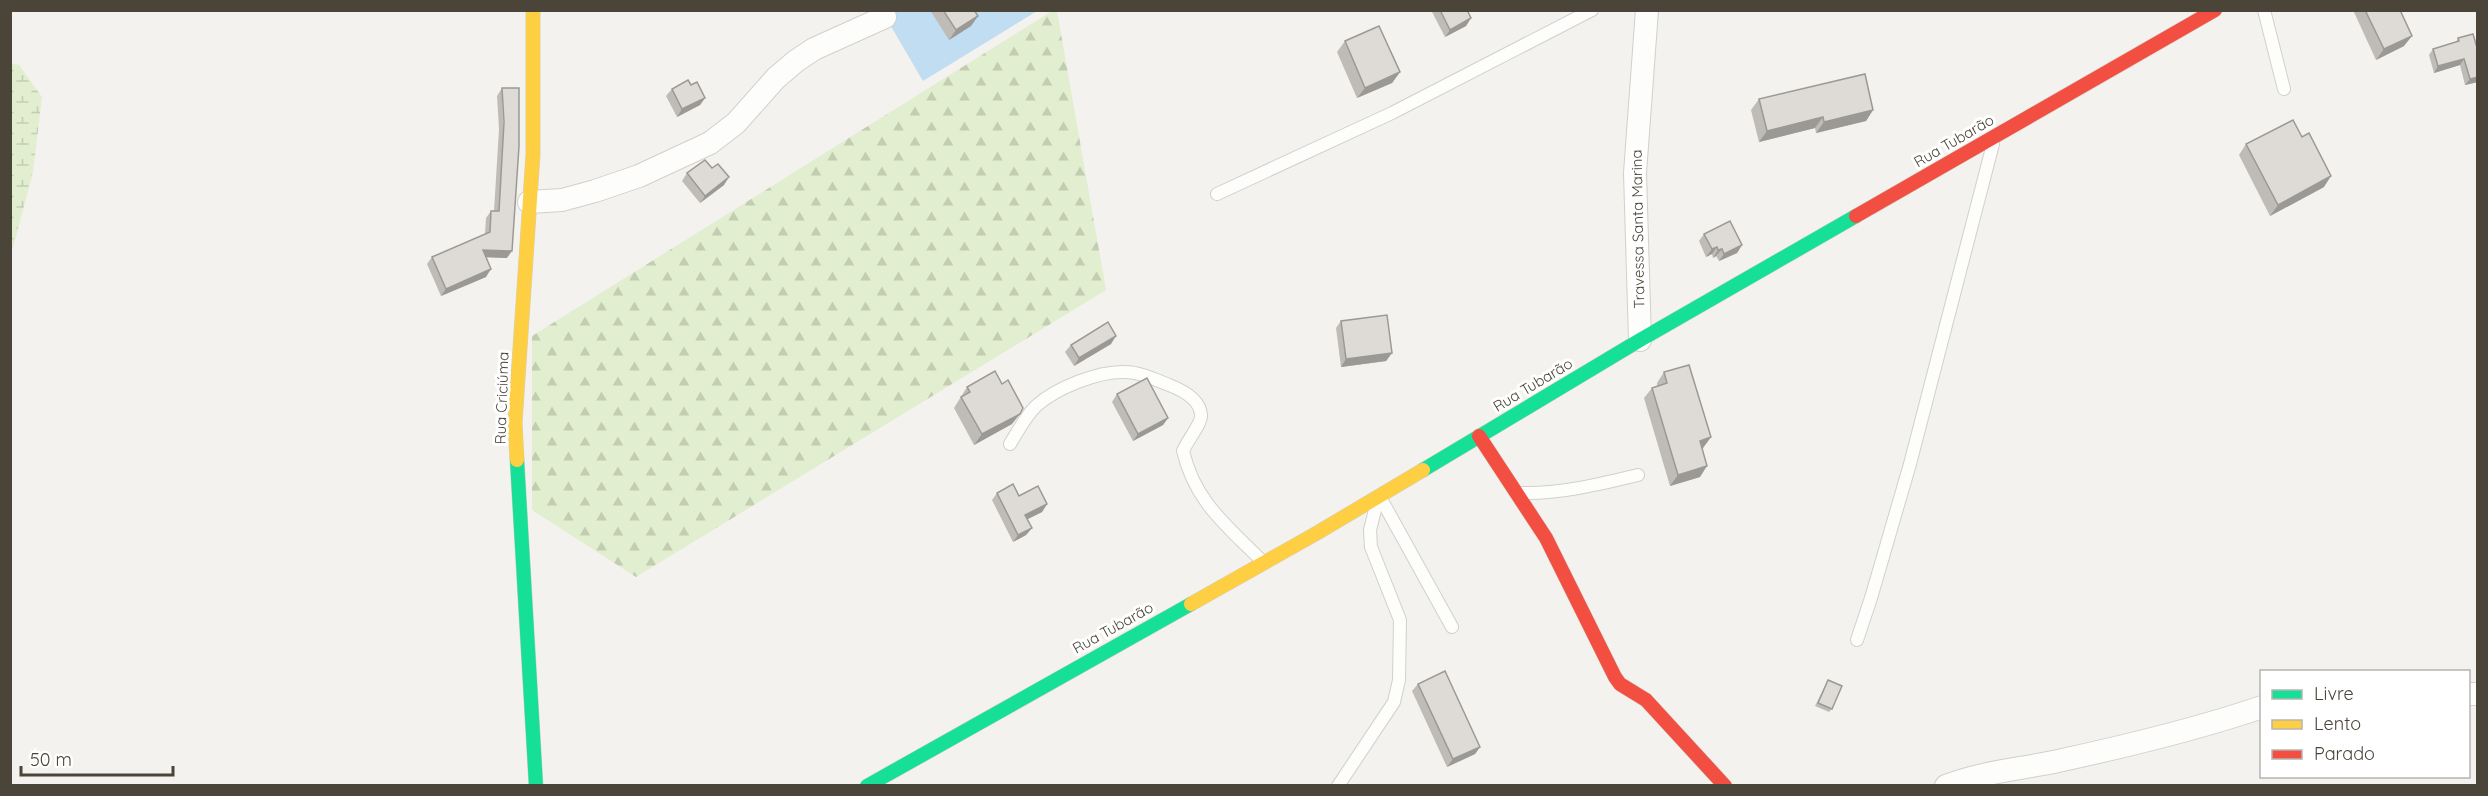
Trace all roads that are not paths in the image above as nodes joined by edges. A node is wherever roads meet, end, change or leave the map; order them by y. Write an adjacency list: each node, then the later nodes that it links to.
1 (533, 10): 10 (street, Rua Criciúma)
2 (1592, 10): 9 (lane)
3 (1647, 10): 11 (street, Travessa Santa Marina)
4 (2216, 10): 8 (street, Rua Tubarão)
5 (2264, 10): 7 (lane)
6 (890, 14): 10 (street)
7 (2284, 89)
8 (1994, 137): 11 (street, Rua Tubarão); 19 (lane)
9 (1217, 194)
10 (529, 202): 21 (street, Rua Criciúma)
11 (1640, 340): 12 (street, Rua Tubarão)
12 (1479, 436): 15 (street); 16 (street, Rua Tubarão)
13 (1011, 444): 17 (lane)
14 (1638, 475): 15 (lane)
15 (1518, 493): 24 (street)
16 (1379, 496): 17 (street, Rua Tubarão); 18 (lane); 23 (lane)
17 (1264, 563): 22 (street, Rua Tubarão)
18 (1452, 627)
19 (1857, 640)
20 (2260, 708): 25 (street)
21 (536, 786)
22 (867, 786)
23 (1338, 786)
24 (1725, 786)
25 (1946, 786)

